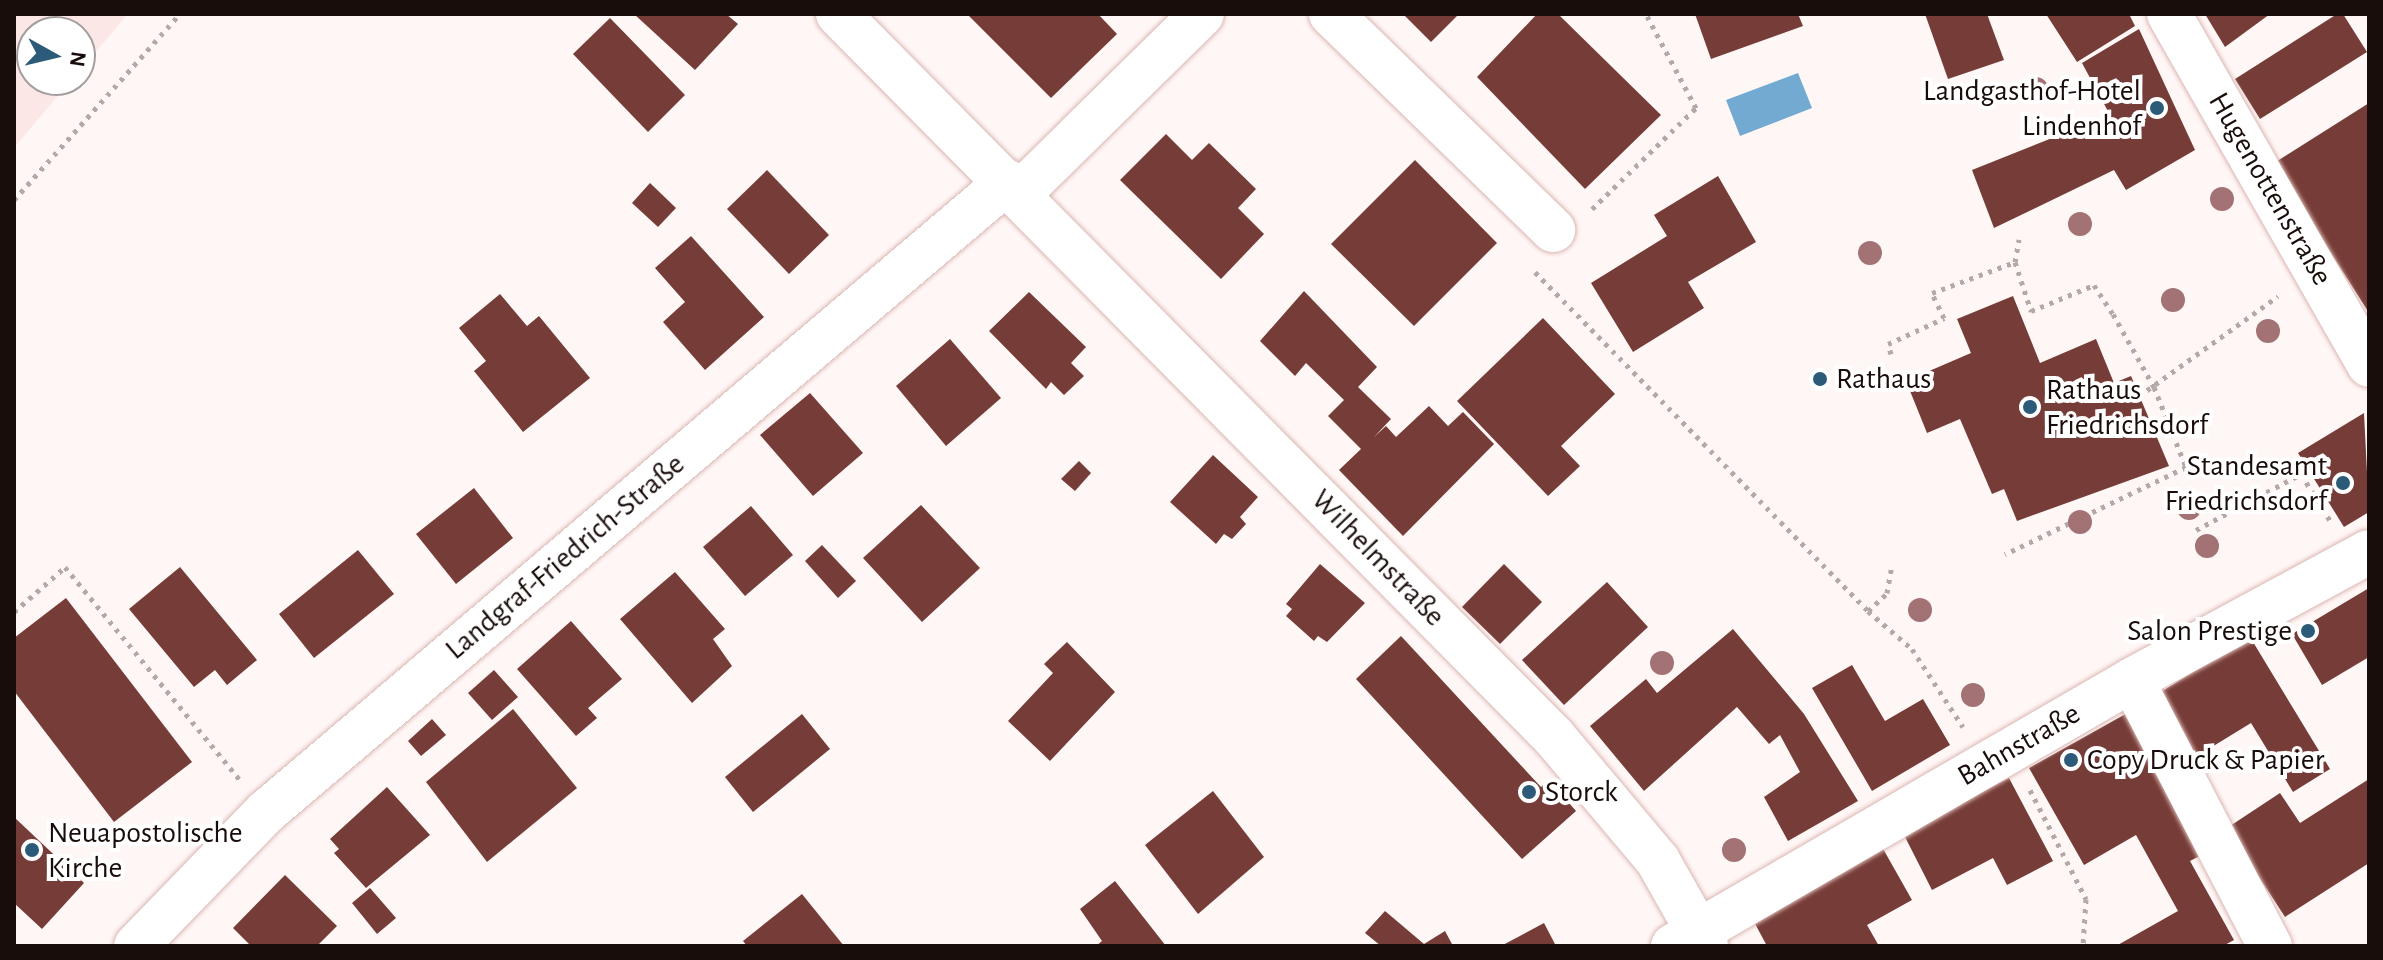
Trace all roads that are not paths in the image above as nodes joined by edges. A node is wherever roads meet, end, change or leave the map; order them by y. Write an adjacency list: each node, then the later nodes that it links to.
1 (838, 14): 5 (street, Wilhelmstraße)
2 (1202, 14): 5 (street)
3 (1331, 14): 6 (street)
4 (2169, 14): 7 (street, Hugenottenstraße)
5 (1013, 188): 10 (street, Wilhelmstraße); 11 (street, Landgraf-Friedrich-Straße)
6 (1561, 234)
7 (2369, 365)
8 (2362, 556): 9 (street, Bahnstraße)
9 (2132, 680): 10 (street, Bahnstraße); 12 (street)
10 (1692, 941)
11 (136, 946)
12 (2270, 946)

